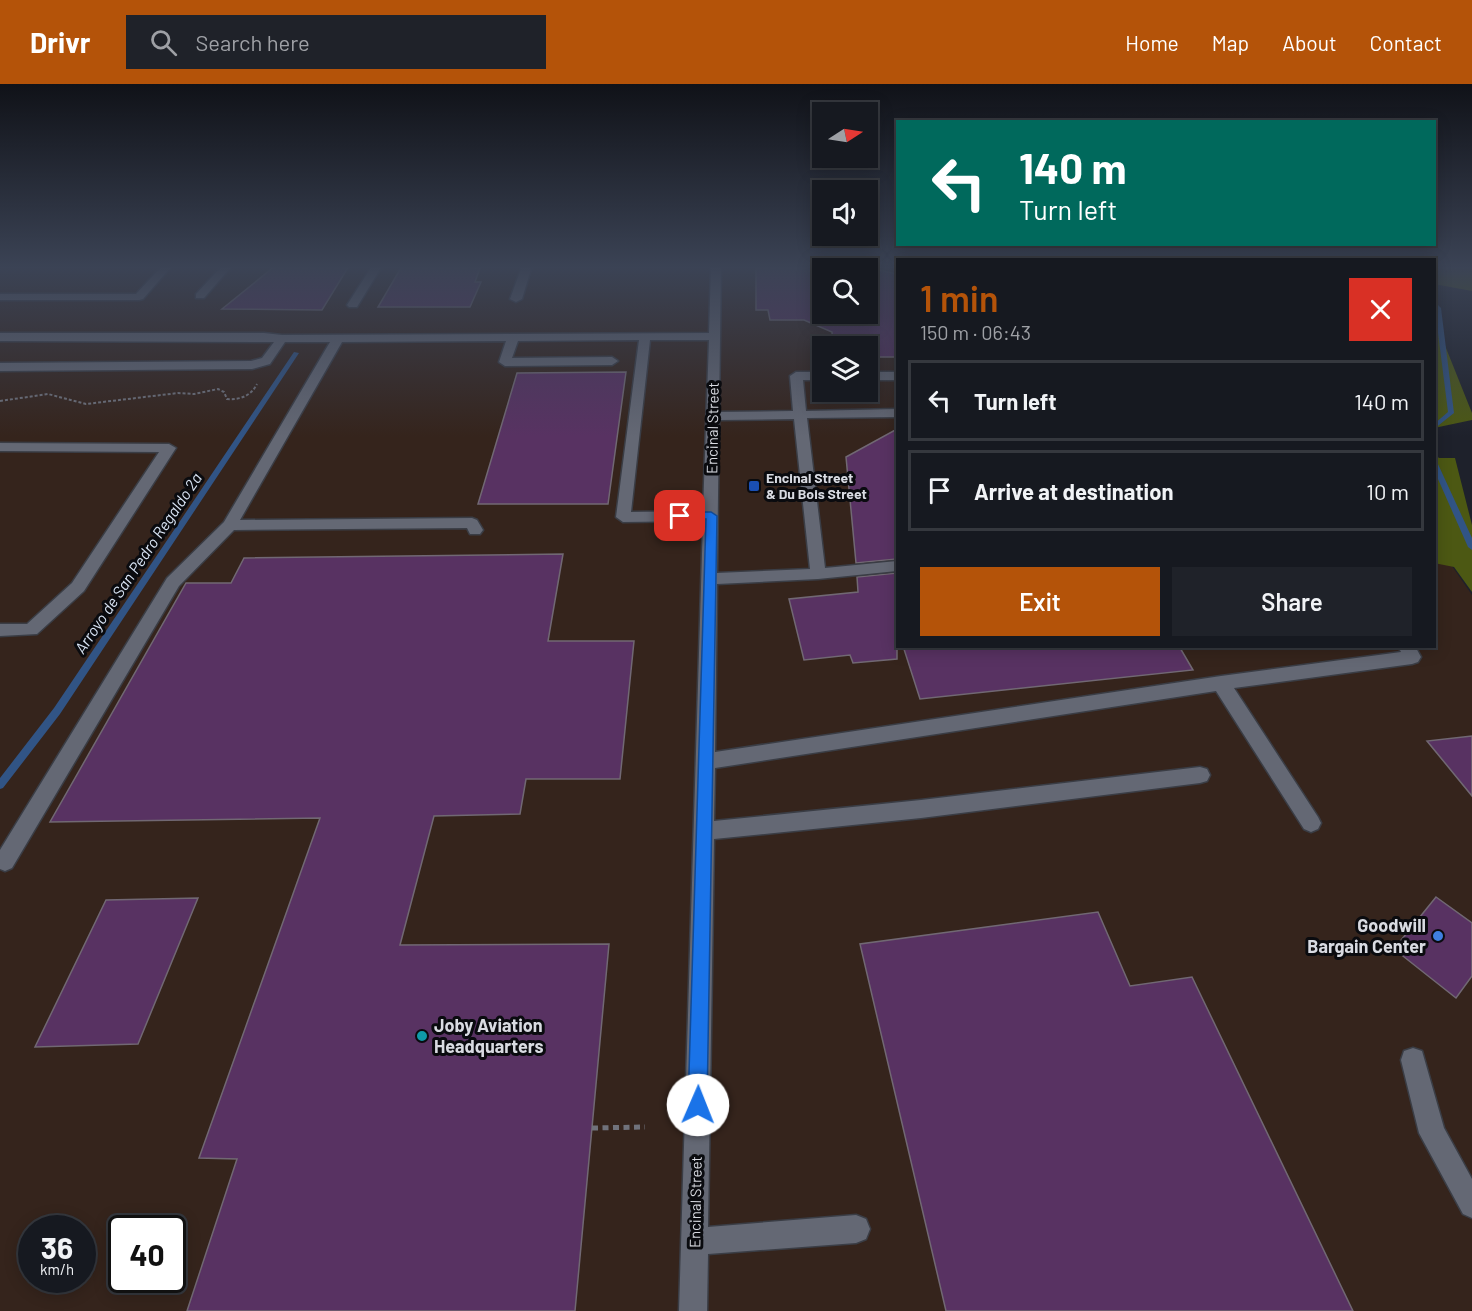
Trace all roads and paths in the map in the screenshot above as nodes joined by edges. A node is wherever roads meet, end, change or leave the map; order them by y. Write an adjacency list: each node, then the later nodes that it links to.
1 (715, 323): 3 (street, Encinal Street)
2 (645, 336): 3 (street); 5 (street); 20 (street)
3 (715, 336): 18 (street, Encinal Street)
4 (0, 337): 6 (street)
5 (513, 337): 8 (street); 9 (street)
6 (29, 338): 7 (street); 10 (street)
7 (282, 339): 8 (street); 10 (street)
8 (338, 339): 21 (street)
9 (612, 361)
10 (0, 366)
11 (812, 376): 17 (street)
12 (878, 376): 13 (street)
13 (896, 376)
14 (254, 382): 15 (path)
15 (0, 401)
16 (896, 413): 17 (street)
17 (799, 415): 18 (street); 24 (street)
18 (713, 416): 20 (street, Encinal Street)
19 (0, 447): 26 (street)
20 (711, 516): 25 (street, Encinal Street)
21 (230, 525): 22 (street); 33 (street)
22 (475, 530)
23 (896, 566): 24 (street)
24 (818, 574): 25 (street)
25 (710, 579): 29 (street, Encinal Street)
26 (0, 630)
27 (1407, 648): 28 (street)
28 (1221, 683): 29 (street); 31 (street)
29 (706, 761): 32 (street, Encinal Street)
30 (1200, 775): 32 (street)
31 (1311, 824)
32 (704, 831): 39 (street, Encinal Street)
33 (5, 861)
34 (1413, 1060): 37 (street)
35 (645, 1126): 36 (path)
36 (592, 1128)
37 (1472, 1205)
38 (856, 1229): 39 (street)
39 (695, 1241): 40 (street, Encinal Street)
40 (693, 1311)

